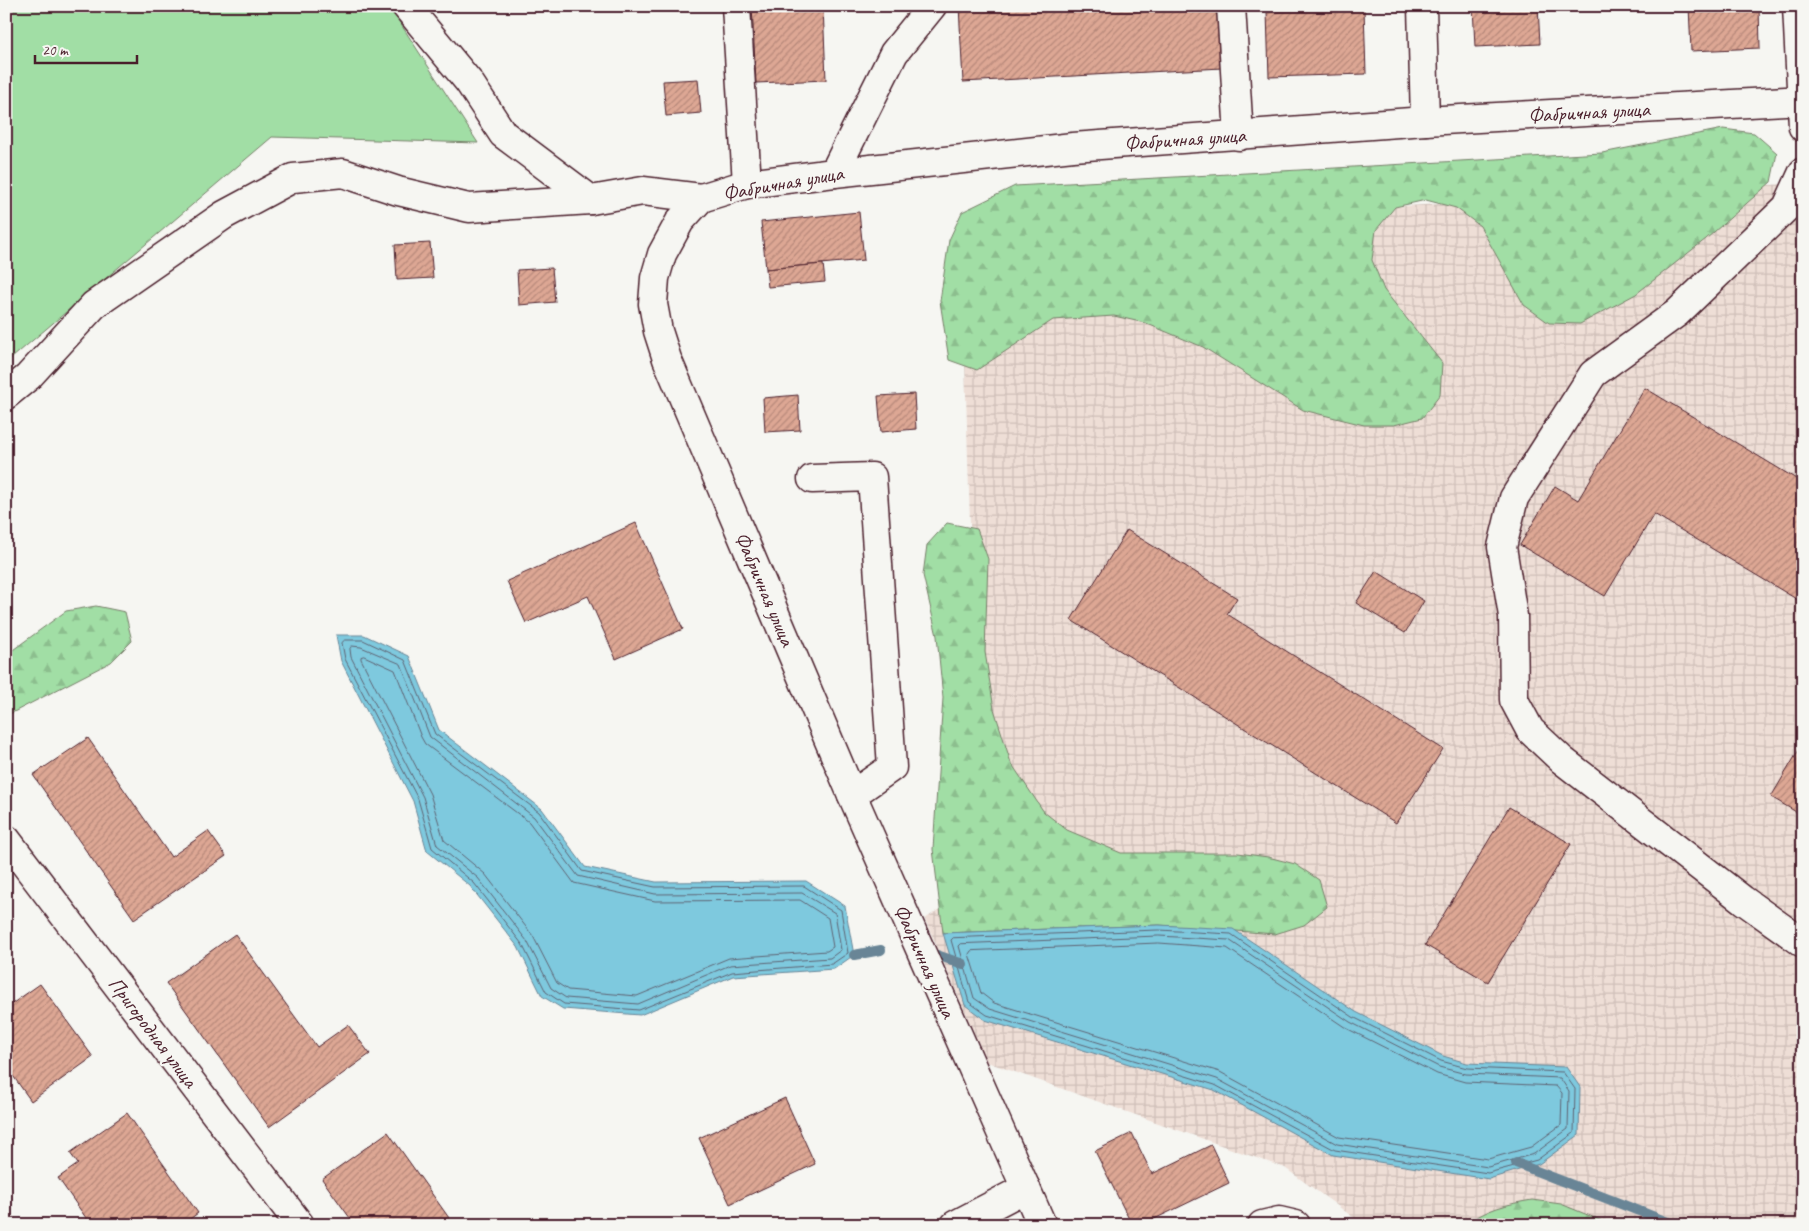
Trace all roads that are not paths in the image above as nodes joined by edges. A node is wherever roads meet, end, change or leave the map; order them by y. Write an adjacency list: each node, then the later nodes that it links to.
1 (406, 6): 15 (street)
2 (736, 6): 13 (street)
3 (932, 6): 12 (street)
4 (1231, 6): 10 (street)
5 (1422, 6): 8 (street)
6 (1797, 6): 7 (street)
7 (1802, 100): 8 (street, Фабричная улица); 9 (street)
8 (1425, 121): 10 (street, Фабричная улица)
9 (1803, 127)
10 (1239, 136): 12 (street, Фабричная улица)
11 (1803, 172): 20 (street)
12 (834, 173): 13 (street, Фабричная улица)
13 (747, 184): 14 (street, Фабричная улица)
14 (702, 198): 15 (street); 18 (street, Фабричная улица)
15 (591, 200): 16 (street)
16 (6, 395)
17 (812, 479): 18 (street)
18 (852, 795): 21 (street, Фабричная улица)
19 (6, 839): 22 (street, Пригородная улица)
20 (1803, 943)
21 (1026, 1188): 23 (street); 24 (street, Фабричная улица)
22 (300, 1225)
23 (955, 1225)
24 (1042, 1225)
25 (1262, 1225): 26 (street)
26 (1296, 1225)

